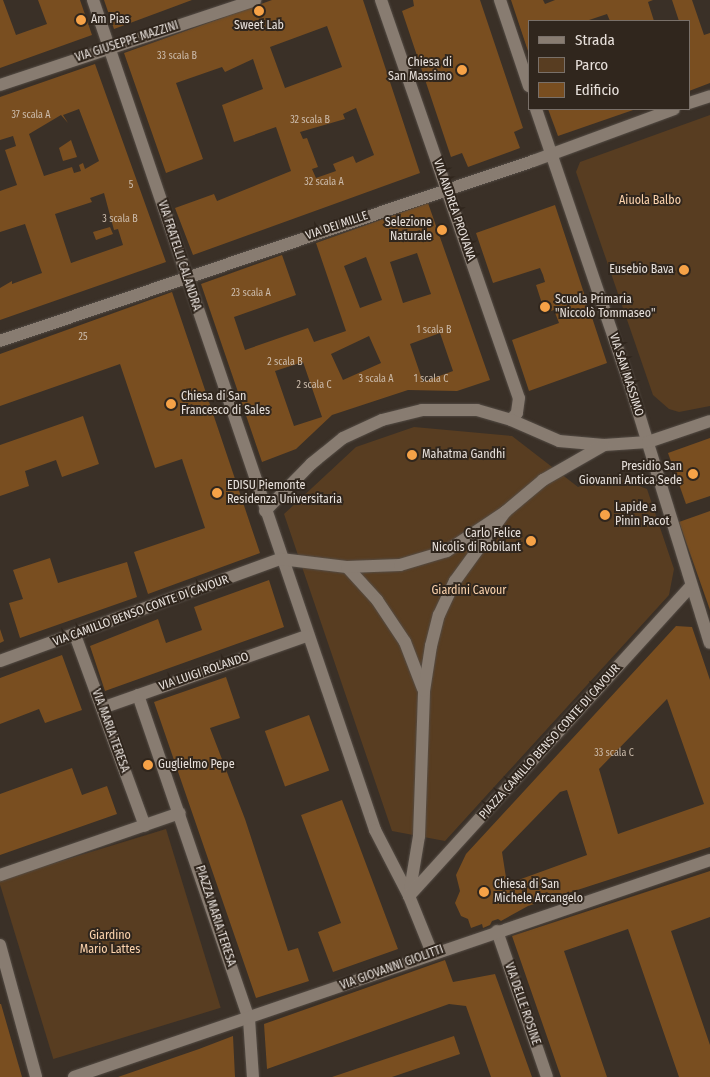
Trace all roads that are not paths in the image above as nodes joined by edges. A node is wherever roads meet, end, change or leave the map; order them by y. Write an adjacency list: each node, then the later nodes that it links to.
1 (93, 0): 5 (street, VIA FRATELLI CALANDRA)
2 (255, 0): 5 (street, VIA GIUSEPPE MAZZINI)
3 (380, 0): 13 (street, VIA ANDREA PROVANA)
4 (500, 0): 6 (street)
5 (109, 48): 7 (street, VIA GIUSEPPE MAZZINI); 14 (street, VIA FRATELLI CALANDRA)
6 (528, 83)
7 (0, 85)
8 (710, 96): 9 (street)
9 (690, 104)
10 (536, 110): 12 (street, VIA SAN MASSIMO)
11 (671, 110): 12 (street, VIA DEI MILLE)
12 (551, 154): 13 (street, VIA DEI MILLE); 18 (street, VIA SAN MASSIMO)
13 (446, 189): 14 (street, VIA DEI MILLE); 16 (street, VIA ANDREA PROVANA)
14 (186, 278): 15 (street, VIA DEI MILLE); 20 (street, VIA FRATELLI CALANDRA)
15 (0, 340)
16 (511, 420): 19 (street); 20 (street)
17 (710, 421): 18 (street)
18 (648, 442): 19 (street); 24 (street, VIA SAN MASSIMO)
19 (604, 445): 21 (street)
20 (265, 511): 22 (street)
21 (505, 512): 23 (street); 29 (street)
22 (281, 559): 23 (street); 25 (street, VIA CAMILLO BENSO CONTE DI CAVOUR); 26 (street)
23 (348, 567): 29 (street)
24 (690, 587): 27 (street, VIA SAN MASSIMO); 36 (street, PIAZZA CAMILLO BENSO CONTE DI CAVOUR)
25 (75, 635): 28 (street, VIA CAMILLO BENSO CONTE DI CAVOUR); 31 (street, VIA MARIA TERESA)
26 (306, 636): 30 (street, VIA LUIGI ROLANDO); 36 (street)
27 (710, 643)
28 (0, 661)
29 (424, 691): 36 (street)
30 (138, 695): 31 (street, VIA LUIGI ROLANDO); 32 (street, PIAZZA MARIA TERESA)
31 (102, 708): 33 (street, VIA MARIA TERESA)
32 (180, 813): 33 (street); 40 (street, PIAZZA MARIA TERESA)
33 (144, 826): 35 (street)
34 (710, 860): 37 (street, VIA GIOVANNI GIOLITTI)
35 (0, 875)
36 (409, 896): 39 (street)
37 (497, 931): 39 (street, VIA GIOVANNI GIOLITTI); 44 (street, VIA DELLE ROSINE)
38 (0, 945): 41 (street)
39 (432, 953): 40 (street, VIA GIOVANNI GIOLITTI)
40 (249, 1019): 42 (street, VIA GIOVANNI GIOLITTI); 43 (street, PIAZZA MARIA TERESA)
41 (36, 1077)
42 (74, 1077)
43 (253, 1077)
44 (547, 1077)

